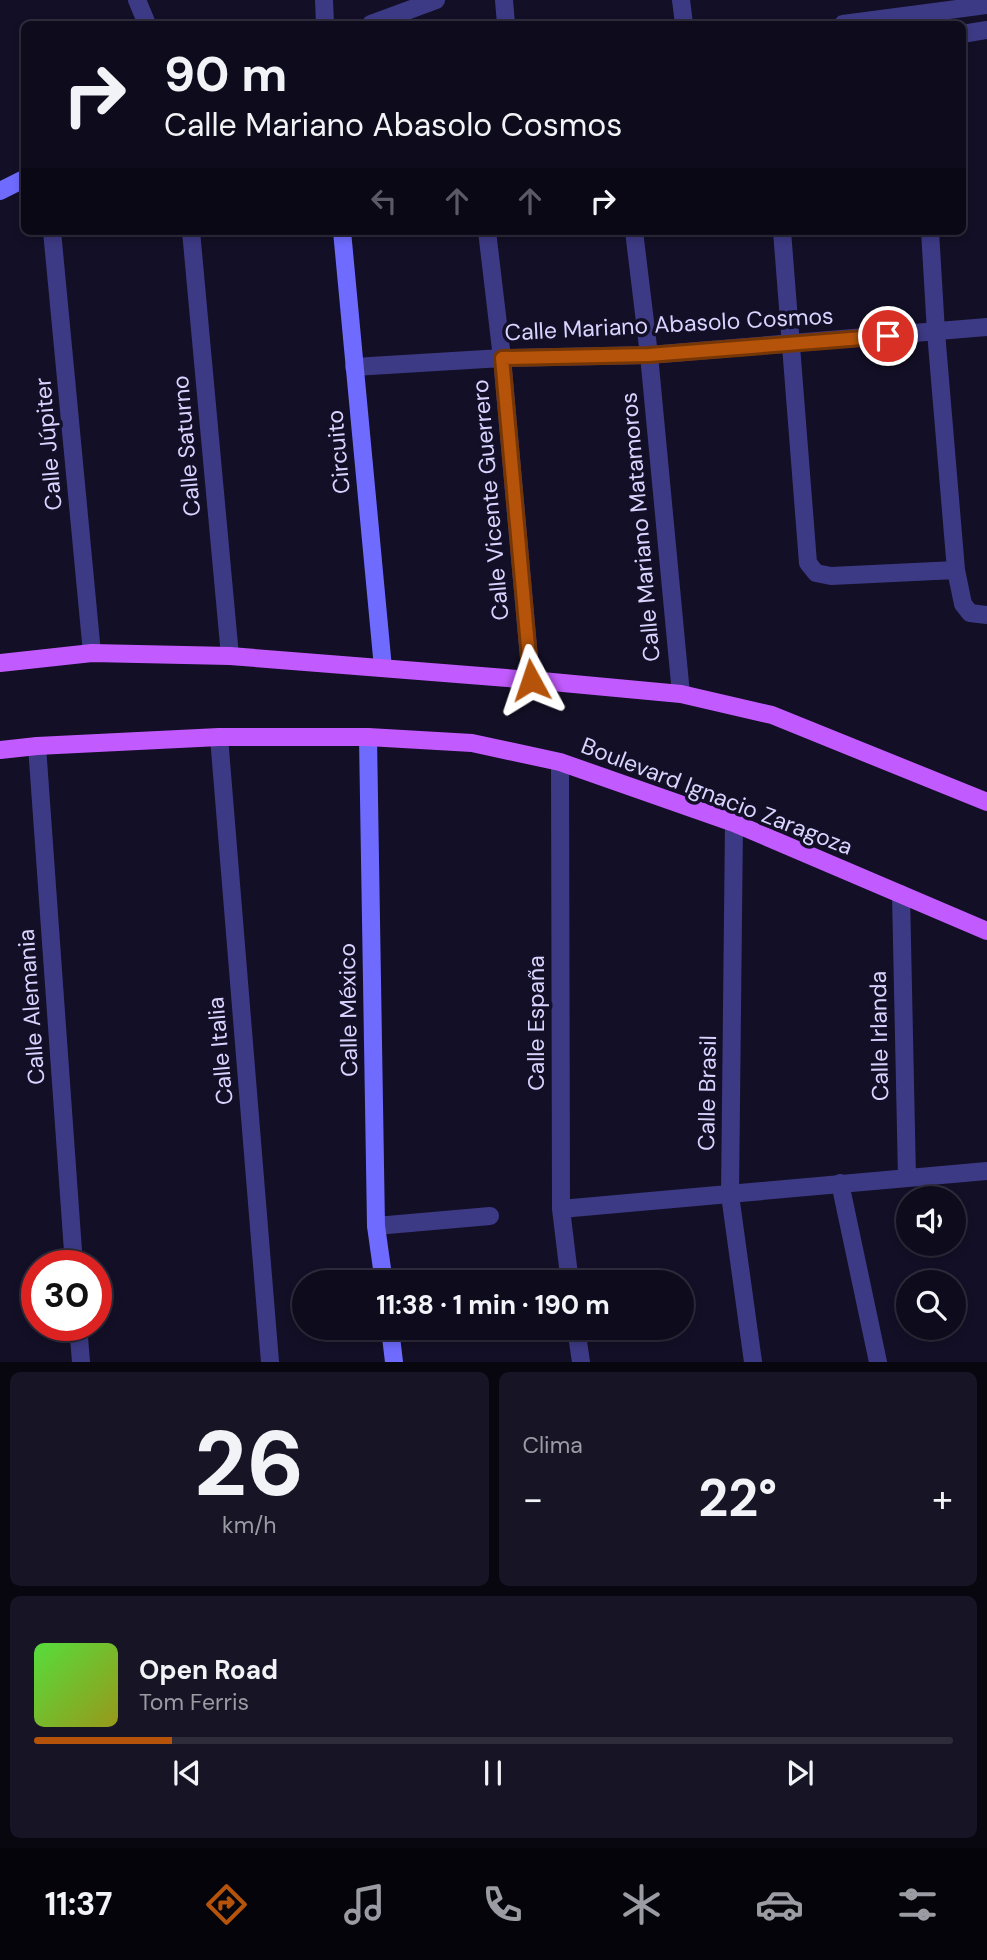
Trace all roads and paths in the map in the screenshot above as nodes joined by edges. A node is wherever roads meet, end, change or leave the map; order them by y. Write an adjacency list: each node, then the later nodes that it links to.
1 (137, 0): 7 (street)
2 (324, 0): 8 (street)
3 (436, 0): 9 (street)
4 (504, 0): 10 (street)
5 (681, 0): 11 (street)
6 (987, 5): 12 (street)
7 (146, 21)
8 (325, 21)
9 (379, 21)
10 (506, 21)
11 (684, 21)
12 (866, 21)
13 (987, 30): 14 (street)
14 (966, 33)
15 (21, 180): 16 (street)
16 (0, 190)
17 (52, 235): 32 (street, Calle Júpiter)
18 (191, 235): 33 (street, Calle Saturno)
19 (342, 235): 29 (street, Circuito)
20 (487, 235): 28 (street, Calle Vicente Guerrero)
21 (634, 235): 27 (street, Calle Mariano Matamoros)
22 (782, 235): 26 (street)
23 (930, 235): 25 (street)
24 (987, 327): 25 (street, Calle Mariano Abasolo Cosmos)
25 (936, 332): 26 (street, Calle Mariano Abasolo Cosmos); 30 (street)
26 (793, 343): 27 (street, Calle Mariano Abasolo Cosmos); 30 (street)
27 (649, 355): 28 (street, Calle Mariano Abasolo Cosmos); 37 (street, Calle Mariano Matamoros)
28 (502, 358): 29 (street, Calle Mariano Abasolo Cosmos); 36 (street, Calle Vicente Guerrero)
29 (354, 367): 35 (street, Circuito)
30 (956, 570): 31 (street)
31 (987, 615)
32 (92, 653): 33 (main road); 34 (main road)
33 (230, 656): 35 (main road)
34 (0, 663)
35 (383, 668): 36 (main road)
36 (531, 680): 37 (main road)
37 (681, 694): 43 (main road)
38 (219, 737): 39 (main road, Boulevard Ignacio Zaragoza); 40 (main road, Boulevard Ignacio Zaragoza); 61 (street, Calle Italia)
39 (368, 737): 42 (main road, Boulevard Ignacio Zaragoza); 53 (street, Calle México)
40 (37, 746): 41 (main road, Boulevard Ignacio Zaragoza); 54 (street, Calle Alemania)
41 (0, 751)
42 (560, 762): 44 (main road, Boulevard Ignacio Zaragoza); 51 (street, Calle España)
43 (987, 802)
44 (734, 823): 45 (main road, Boulevard Ignacio Zaragoza); 50 (street, Calle Brasil)
45 (901, 894): 46 (main road, Boulevard Ignacio Zaragoza); 48 (street, Calle Irlanda)
46 (987, 931)
47 (987, 1171): 48 (street)
48 (906, 1178): 49 (street)
49 (840, 1183): 50 (street); 65 (street)
50 (730, 1195): 51 (street); 64 (street, Calle Brasil)
51 (561, 1209): 56 (street, Calle España)
52 (490, 1216): 53 (street)
53 (376, 1226): 55 (street, Calle México)
54 (73, 1250)
55 (382, 1270)
56 (568, 1270)
57 (391, 1340): 62 (street)
58 (577, 1340): 63 (street)
59 (79, 1341): 60 (street)
60 (81, 1362)
61 (270, 1362)
62 (394, 1362)
63 (580, 1362)
64 (753, 1362)
65 (878, 1362)

